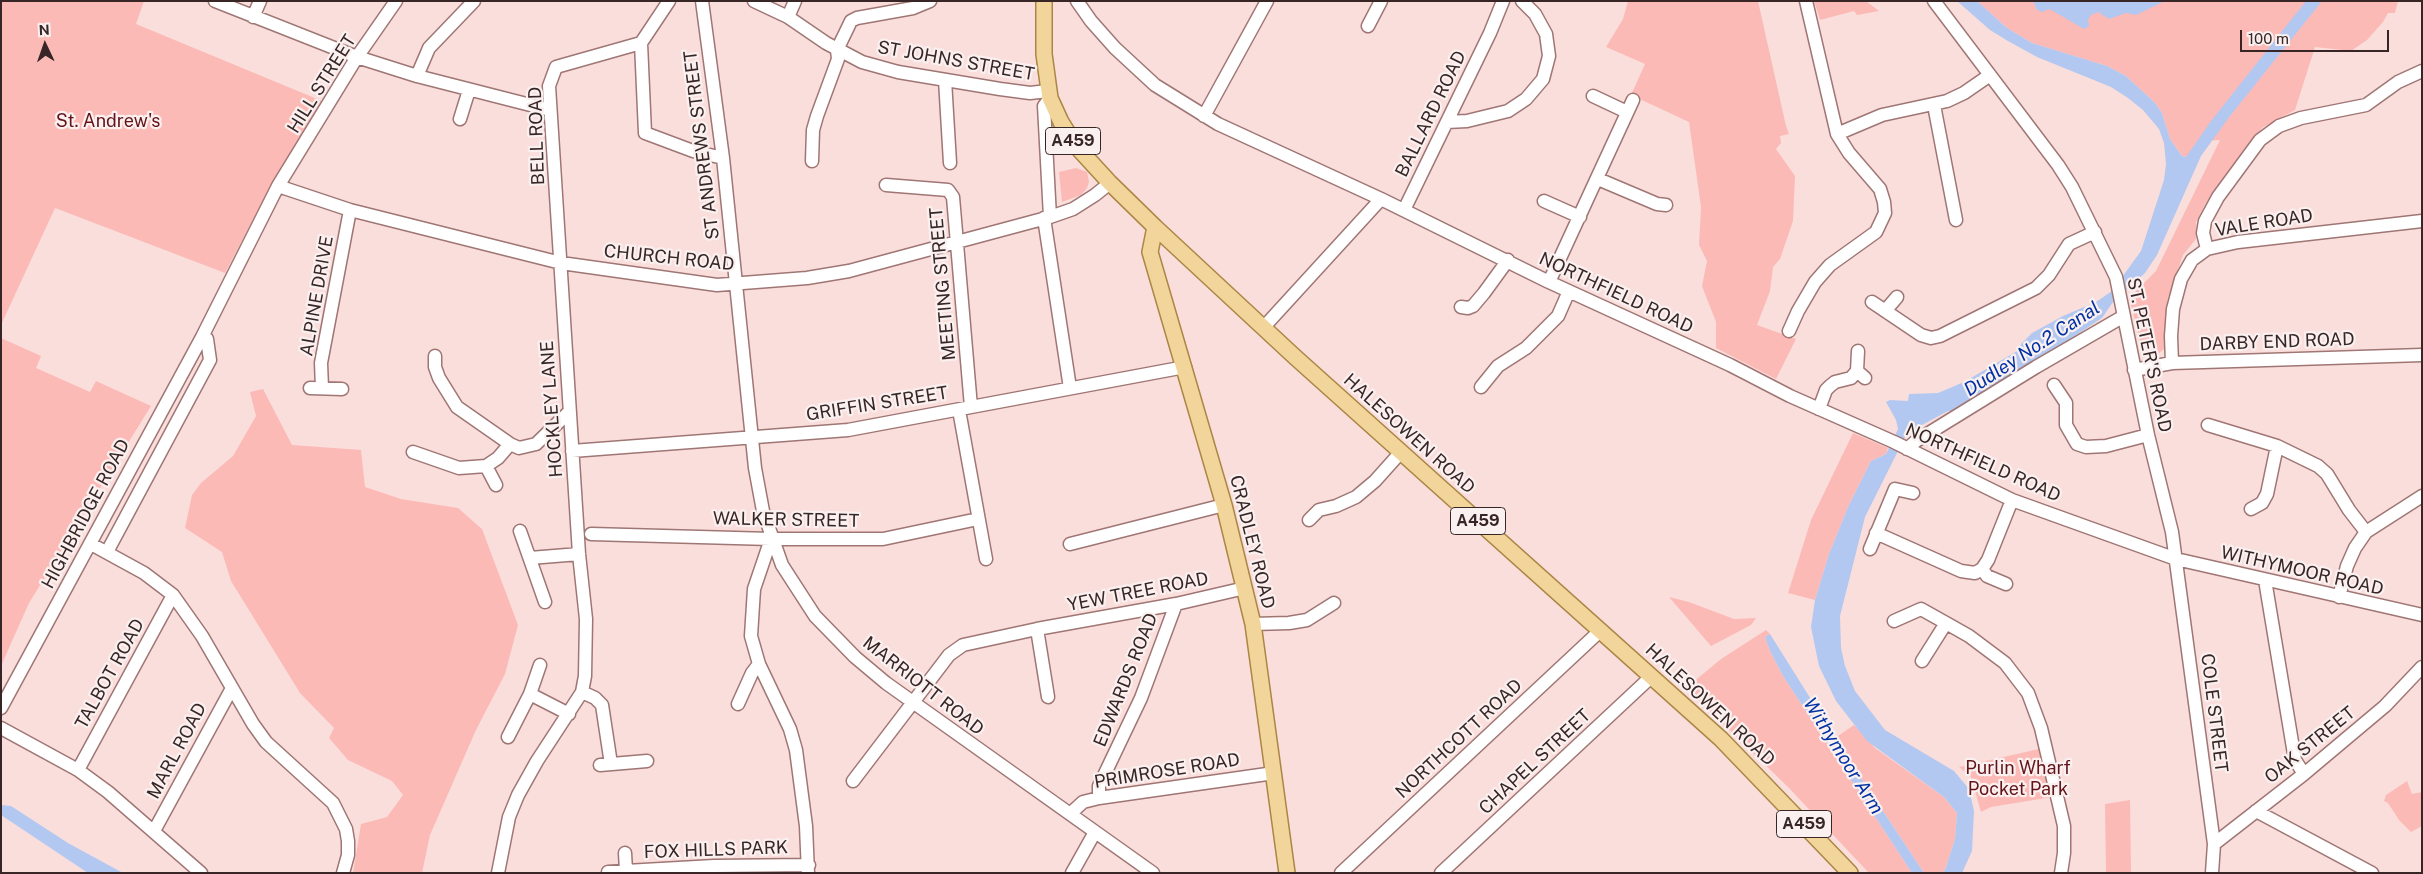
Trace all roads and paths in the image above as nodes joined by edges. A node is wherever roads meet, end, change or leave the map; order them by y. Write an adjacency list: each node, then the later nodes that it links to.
1 (215, 1): 18 (street)
2 (260, 1): 18 (street)
3 (396, 1): 23 (street, HILL STREET)
4 (474, 1): 26 (street)
5 (669, 1): 21 (street)
6 (702, 1): 37 (street, ST ANDREWS STREET)
7 (754, 1): 19 (street, ST JOHNS STREET)
8 (795, 1): 19 (street)
9 (930, 1): 22 (street)
10 (1044, 1): 29 (main road, HALESOWEN ROAD / A459)
11 (1077, 1): 33 (street, NORTHFIELD ROAD)
12 (1267, 1): 33 (street)
13 (1381, 1): 20 (street)
14 (1503, 1): 35 (street, BALLARD ROAD)
15 (1522, 1): 35 (street)
16 (1806, 1): 36 (street)
17 (1934, 1): 25 (street, ST. PETER'S ROAD)
18 (253, 17): 23 (street)
19 (788, 17): 22 (street, ST JOHNS STREET)
20 (1368, 26)
21 (641, 43): 32 (street, BELL ROAD); 37 (street)
22 (837, 50): 27 (street, ST JOHNS STREET); 38 (street)
23 (357, 57): 26 (street); 42 (street, HILL STREET)
24 (2422, 72): 56 (street)
25 (1990, 75): 31 (street); 54 (street, ST. PETER'S ROAD)
26 (417, 76): 28 (street)
27 (945, 80): 29 (street, ST JOHNS STREET); 39 (street)
28 (469, 90): 32 (street); 34 (street)
29 (1049, 94): 41 (main road, HALESOWEN ROAD / A459); 50 (street)
30 (1593, 96): 40 (street)
31 (1934, 105): 36 (street); 51 (street)
32 (550, 110): 58 (street, BELL ROAD)
33 (1204, 116): 44 (street, NORTHFIELD ROAD)
34 (460, 119)
35 (1447, 122): 48 (street, BALLARD ROAD)
36 (1837, 134): 68 (street)
37 (723, 158): 60 (street, ST ANDREWS STREET)
38 (812, 161)
39 (950, 163)
40 (1598, 179): 46 (street); 49 (street)
41 (1110, 183): 50 (street, CHURCH ROAD); 53 (main road, HALESOWEN ROAD / A459)
42 (278, 186): 47 (street, CHURCH ROAD); 69 (street, HIGHBRIDGE ROAD)
43 (886, 186): 55 (street, MEETING STREET)
44 (1381, 199): 48 (street, NORTHFIELD ROAD); 67 (street)
45 (1544, 201): 49 (street)
46 (1666, 204)
47 (350, 210): 58 (street, CHURCH ROAD); 79 (street, ALPINE DRIVE)
48 (1404, 210): 57 (street, NORTHFIELD ROAD)
49 (1580, 217): 59 (street)
50 (1047, 218): 55 (street, CHURCH ROAD); 78 (street)
51 (1956, 220)
52 (2422, 221): 56 (street, VALE ROAD)
53 (1154, 227): 67 (main road, HALESOWEN ROAD / A459); 74 (main road, CRADLEY ROAD)
54 (2095, 232): 65 (street); 66 (street, ST. PETER'S ROAD)
55 (955, 242): 60 (street, CHURCH ROAD); 80 (street, MEETING STREET)
56 (2208, 249): 73 (street, VALE ROAD)
57 (1508, 260): 59 (street, NORTHFIELD ROAD); 64 (street)
58 (561, 263): 60 (street, CHURCH ROAD); 82 (street, HOCKLEY LANE)
59 (1549, 282): 61 (street, NORTHFIELD ROAD)
60 (735, 284): 85 (street, MARRIOTT ROAD)
61 (1569, 291): 77 (street); 81 (street, NORTHFIELD ROAD)
62 (1897, 297): 65 (street)
63 (1872, 302): 65 (street)
64 (1461, 307)
65 (1885, 311)
66 (2123, 311): 75 (street, ST. PETER'S ROAD); 88 (street)
67 (1263, 328): 91 (main road, HALESOWEN ROAD / A459)
68 (1789, 332)
69 (202, 337): 106 (street, HIGHBRIDGE ROAD); 109 (street, HIGHBRIDGE ROAD)
70 (1858, 351): 81 (street)
71 (2422, 355): 73 (street, DARBY END ROAD)
72 (435, 356): 86 (street)
73 (2172, 363): 75 (street, DARBY END ROAD)
74 (1184, 367): 78 (street, GRIFFIN STREET); 97 (main road, CRADLEY ROAD)
75 (2134, 370): 84 (street, ST. PETER'S ROAD)
76 (2054, 385): 84 (street)
77 (1481, 387)
78 (1070, 388): 80 (street, GRIFFIN STREET)
79 (342, 389)
80 (965, 408): 85 (street, GRIFFIN STREET); 99 (street, MEETING STREET)
81 (1819, 409): 88 (street, NORTHFIELD ROAD)
82 (569, 412): 86 (street); 89 (street, HOCKLEY LANE)
83 (2208, 425): 87 (street)
84 (2148, 435): 113 (street, ST. PETER'S ROAD)
85 (752, 437): 89 (street, GRIFFIN STREET); 105 (street, MARRIOTT ROAD)
86 (510, 444): 92 (street)
87 (2277, 446): 98 (street); 102 (street)
88 (1907, 449): 96 (street, NORTHFIELD ROAD)
89 (572, 451): 110 (street, HOCKLEY LANE)
90 (413, 452): 92 (street)
91 (1402, 452): 100 (street); 128 (main road, HALESOWEN ROAD / A459)
92 (486, 466): 93 (street)
93 (496, 485)
94 (1913, 493): 103 (street)
95 (2422, 496): 102 (street)
96 (2012, 500): 113 (street, NORTHFIELD ROAD); 114 (street)
97 (1224, 505): 107 (street); 117 (main road, CRADLEY ROAD)
98 (2251, 509)
99 (978, 519): 105 (street, WALKER STREET); 112 (street, MEETING STREET)
100 (1309, 520)
101 (520, 530): 111 (street)
102 (2366, 532): 119 (street)
103 (1876, 533): 108 (street); 114 (street)
104 (591, 534): 105 (street, WALKER STREET)
105 (771, 539): 130 (street); 139 (street, MARRIOTT ROAD)
106 (91, 544): 109 (street); 140 (street, HIGHBRIDGE ROAD)
107 (1070, 544)
108 (1870, 549)
109 (107, 552): 118 (street)
110 (579, 554): 111 (street); 135 (street, HOCKLEY LANE)
111 (530, 558): 120 (street)
112 (986, 559)
113 (2176, 559): 115 (street, WITHYMOOR ROAD); 154 (street, COLE STREET)
114 (1982, 569): 116 (street)
115 (2265, 580): 119 (street, WITHYMOOR ROAD); 147 (street)
116 (2006, 584)
117 (1245, 588): 122 (street, YEW TREE ROAD); 126 (main road, CRADLEY ROAD)
118 (173, 595): 134 (street); 145 (street, TALBOT ROAD)
119 (2339, 597): 123 (street, WITHYMOOR ROAD)
120 (545, 602)
121 (1334, 603): 126 (street)
122 (1176, 604): 127 (street, YEW TREE ROAD); 149 (street, EDWARDS ROAD)
123 (2422, 615)
124 (1894, 621): 125 (street)
125 (1946, 623): 129 (street); 168 (street)
126 (1253, 624): 146 (main road, CRADLEY ROAD)
127 (1036, 628): 137 (street); 139 (street, YEW TREE ROAD)
128 (1601, 630): 133 (main road, HALESOWEN ROAD / A459); 165 (street, NORTHCOTT ROAD)
129 (1922, 661)
130 (759, 664): 138 (street); 156 (street)
131 (540, 665): 136 (street)
132 (2422, 667): 147 (street, OAK STREET)
133 (1652, 676): 166 (street, CHAPEL STREET); 167 (main road, HALESOWEN ROAD / A459)
134 (232, 688): 152 (street, MARL ROAD); 160 (street)
135 (582, 692): 141 (street, HOCKLEY LANE); 144 (street)
136 (530, 694): 141 (street); 143 (street)
137 (1048, 697)
138 (738, 704)
139 (912, 704): 148 (street, YEW TREE ROAD); 151 (street, MARRIOTT ROAD)
140 (1, 708)
141 (569, 714): 161 (street, HOCKLEY LANE)
142 (1, 728): 145 (street)
143 (508, 737)
144 (647, 761)
145 (78, 770): 152 (street)
146 (1274, 773): 149 (street, PRIMROSE ROAD); 164 (main road, CRADLEY ROAD)
147 (2304, 774): 150 (street, OAK STREET)
148 (853, 781)
149 (1099, 798): 151 (street, PRIMROSE ROAD)
150 (2256, 811): 154 (street, OAK STREET); 170 (street)
151 (1070, 814): 153 (street, MARRIOTT ROAD)
152 (154, 831): 159 (street)
153 (1095, 832): 162 (street); 163 (street, MARRIOTT ROAD)
154 (2214, 844): 169 (street, COLE STREET)
155 (625, 853): 157 (street, FOX HILLS PARK)
156 (808, 869): 157 (street, FOX HILLS PARK)
157 (626, 871): 158 (street, FOX HILLS PARK)
158 (608, 872)
159 (200, 873)
160 (343, 873)
161 (498, 873)
162 (1072, 873)
163 (1153, 873)
164 (1287, 873)
165 (1341, 873)
166 (1442, 873)
167 (1850, 873)
168 (2062, 873)
169 (2212, 873)
170 (2372, 873)

